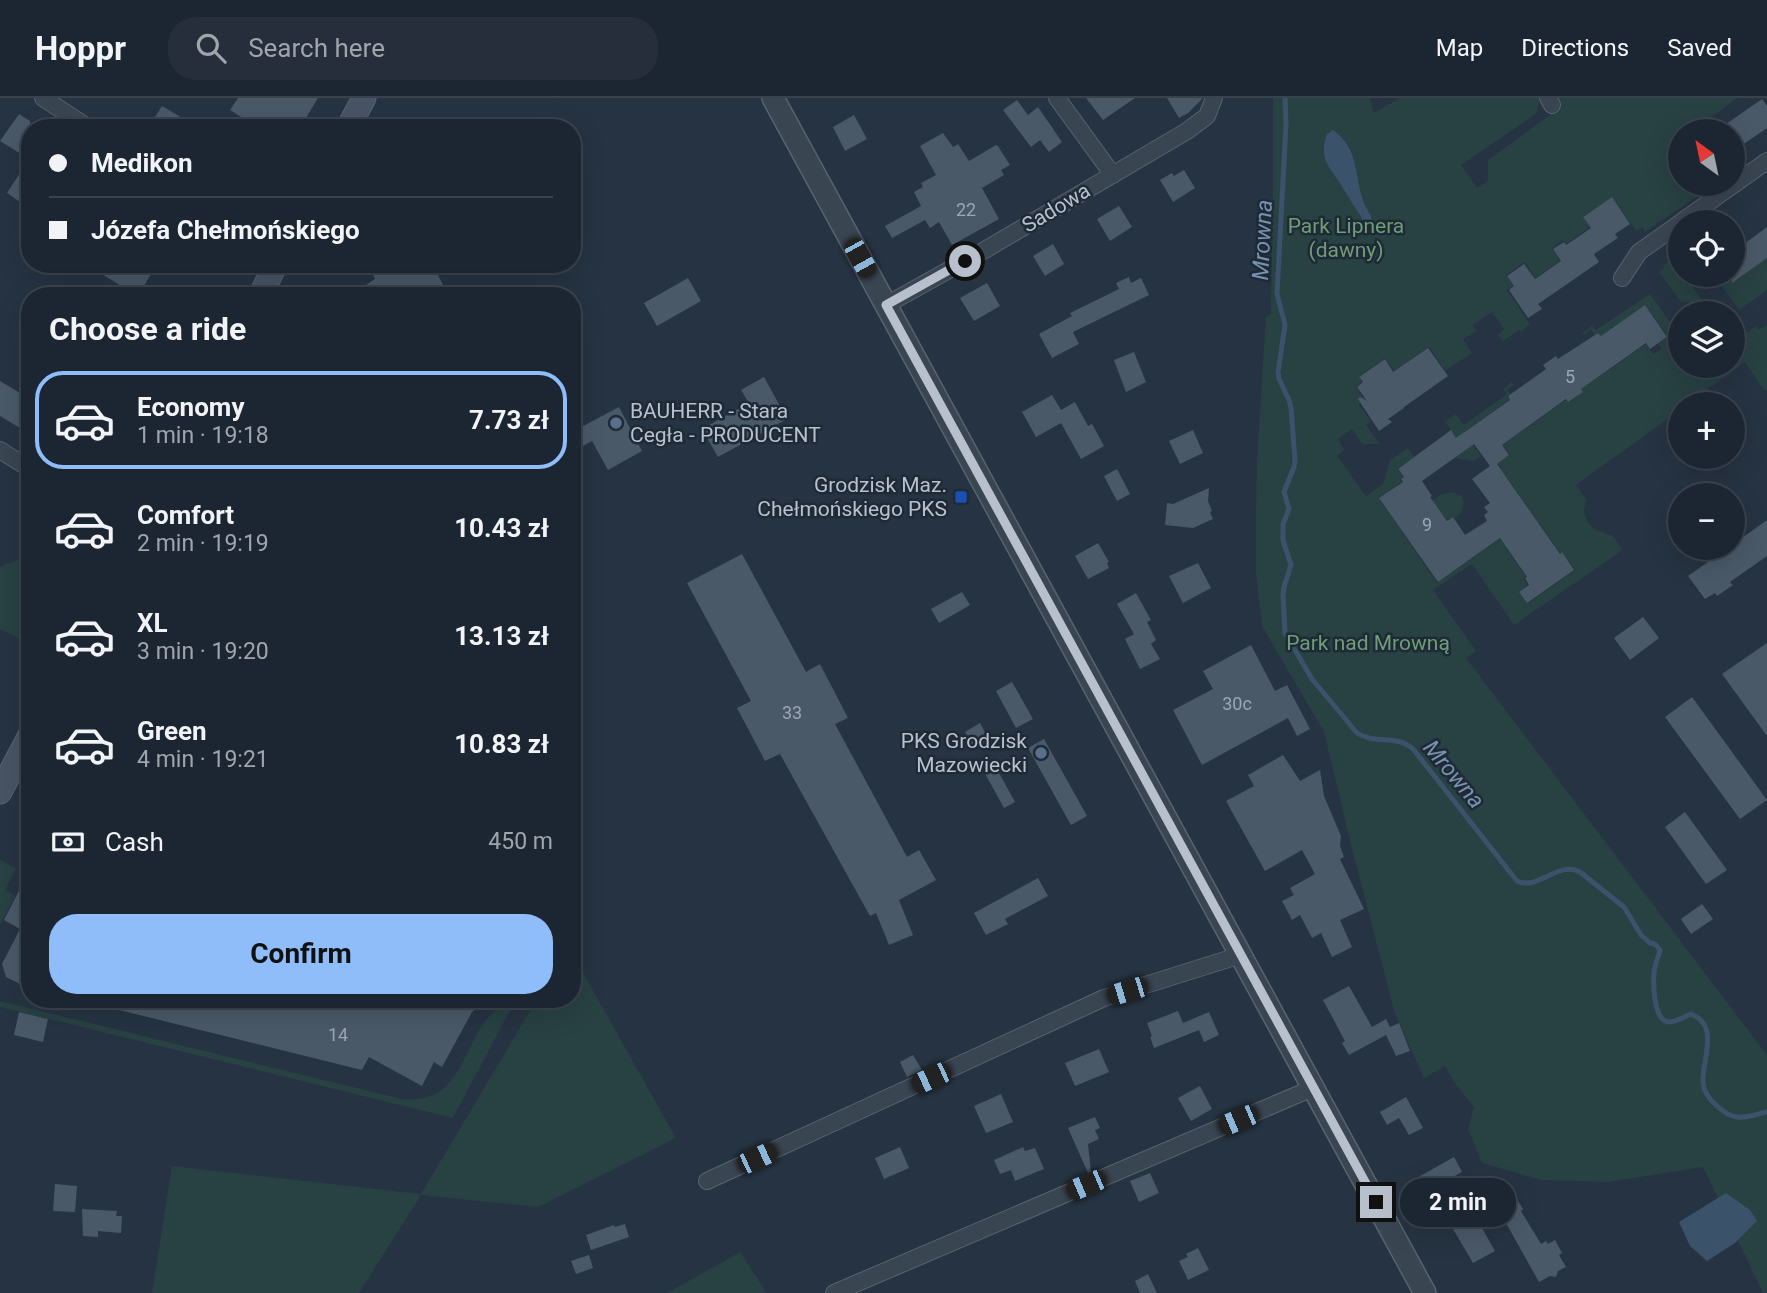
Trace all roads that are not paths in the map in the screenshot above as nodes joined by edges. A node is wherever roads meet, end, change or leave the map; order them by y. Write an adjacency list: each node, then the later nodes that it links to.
1 (43, 98): 6 (street)
2 (364, 98): 7 (main road)
3 (773, 98): 13 (street)
4 (1057, 98): 9 (street)
5 (1214, 98): 9 (street, Sadowa)
6 (75, 119)
7 (353, 119)
8 (1767, 161): 10 (street)
9 (1113, 174): 13 (street, Sadowa)
10 (1699, 210)
11 (1668, 232): 12 (street)
12 (1622, 278)
13 (886, 305): 18 (street)
14 (0, 450): 15 (street)
15 (21, 463)
16 (21, 752): 17 (main road)
17 (0, 792)
18 (1241, 956): 19 (street); 20 (street)
19 (1313, 1088): 21 (street); 22 (street)
20 (707, 1181)
21 (834, 1293)
22 (1425, 1293)

